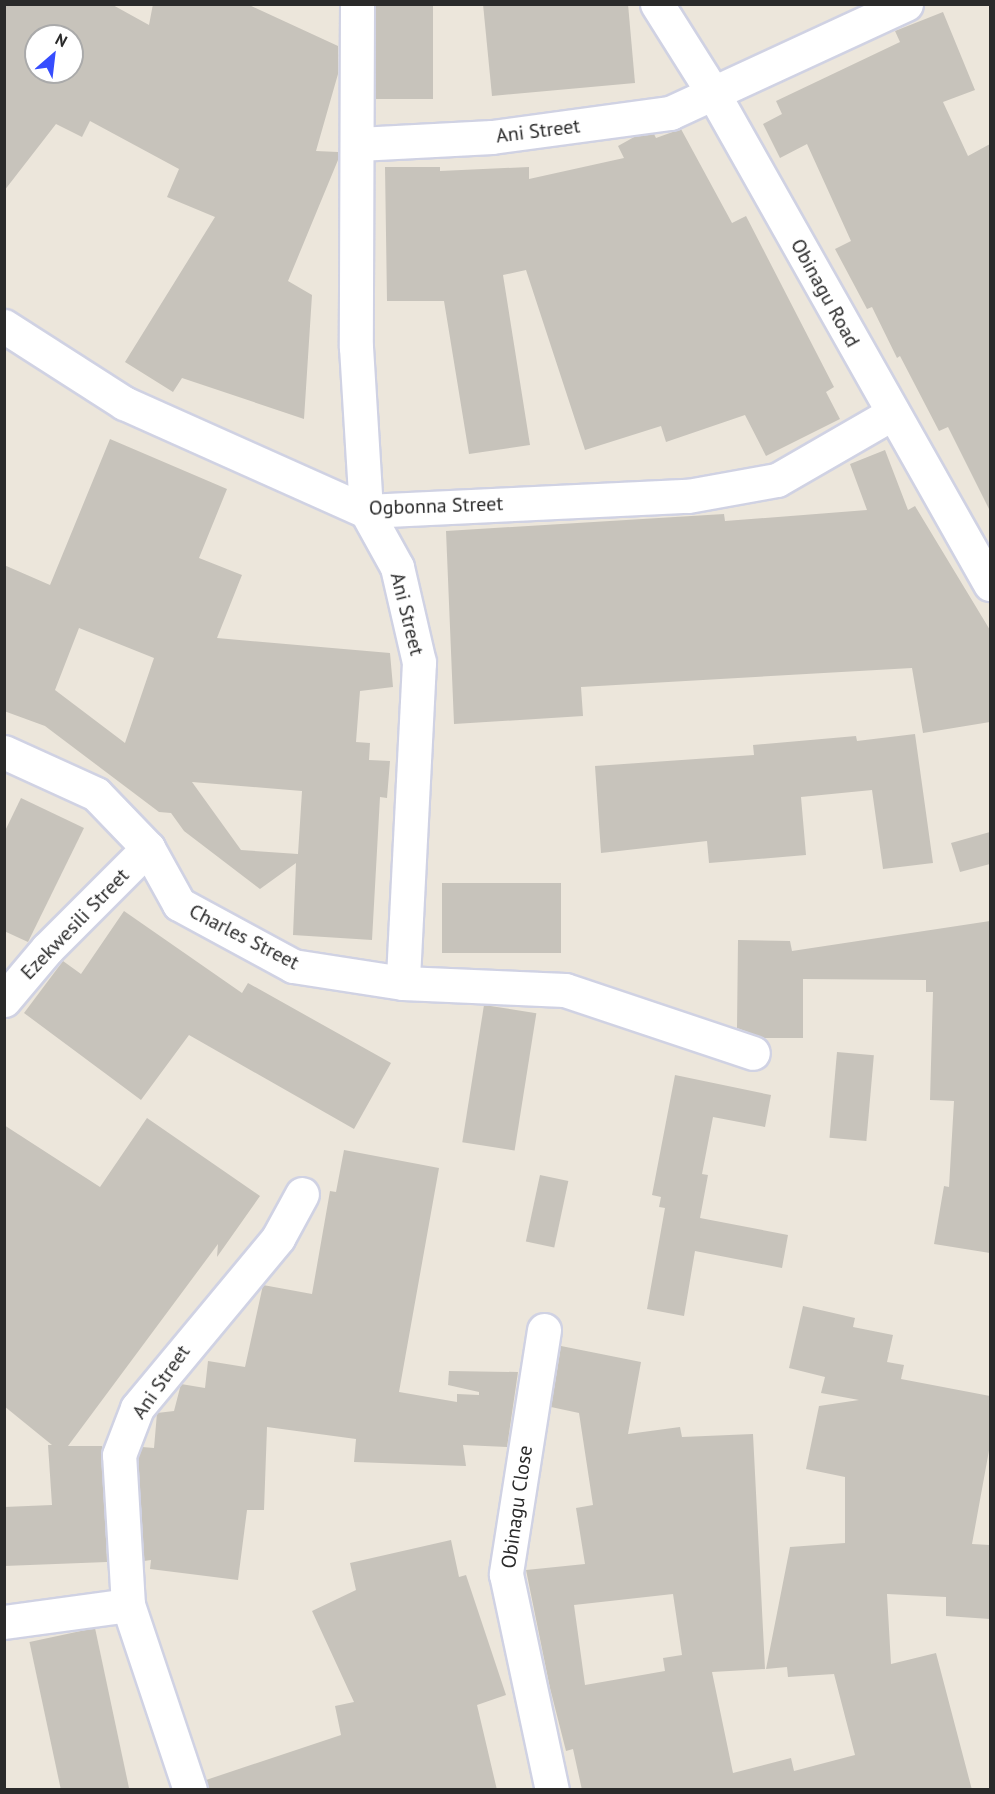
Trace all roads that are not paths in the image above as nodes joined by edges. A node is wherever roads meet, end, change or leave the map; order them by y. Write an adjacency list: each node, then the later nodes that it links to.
1 (357, 4): 5 (street, Ani Street)
2 (657, 4): 4 (street, Obinagu Road)
3 (906, 4): 4 (street, Ani Street)
4 (712, 93): 5 (street, Ani Street); 7 (street, Obinagu Road)
5 (358, 144): 8 (street, Ani Street)
6 (4, 326): 8 (street, Ogbonna Street)
7 (893, 413): 8 (street, Ogbonna Street); 9 (street, Obinagu Road)
8 (366, 511): 12 (street, Ani Street)
9 (990, 584)
10 (4, 752): 11 (street, Charles Street)
11 (148, 848): 12 (street, Charles Street); 13 (street, Ezekwesili Street)
12 (403, 983): 14 (street, Charles Street)
13 (4, 1000)
14 (753, 1053)
15 (302, 1194): 17 (street, Ani Street)
16 (544, 1330): 20 (street, Obinagu Close)
17 (128, 1605): 18 (street); 19 (street, Ani Street)
18 (4, 1622)
19 (190, 1790)
20 (552, 1790)

